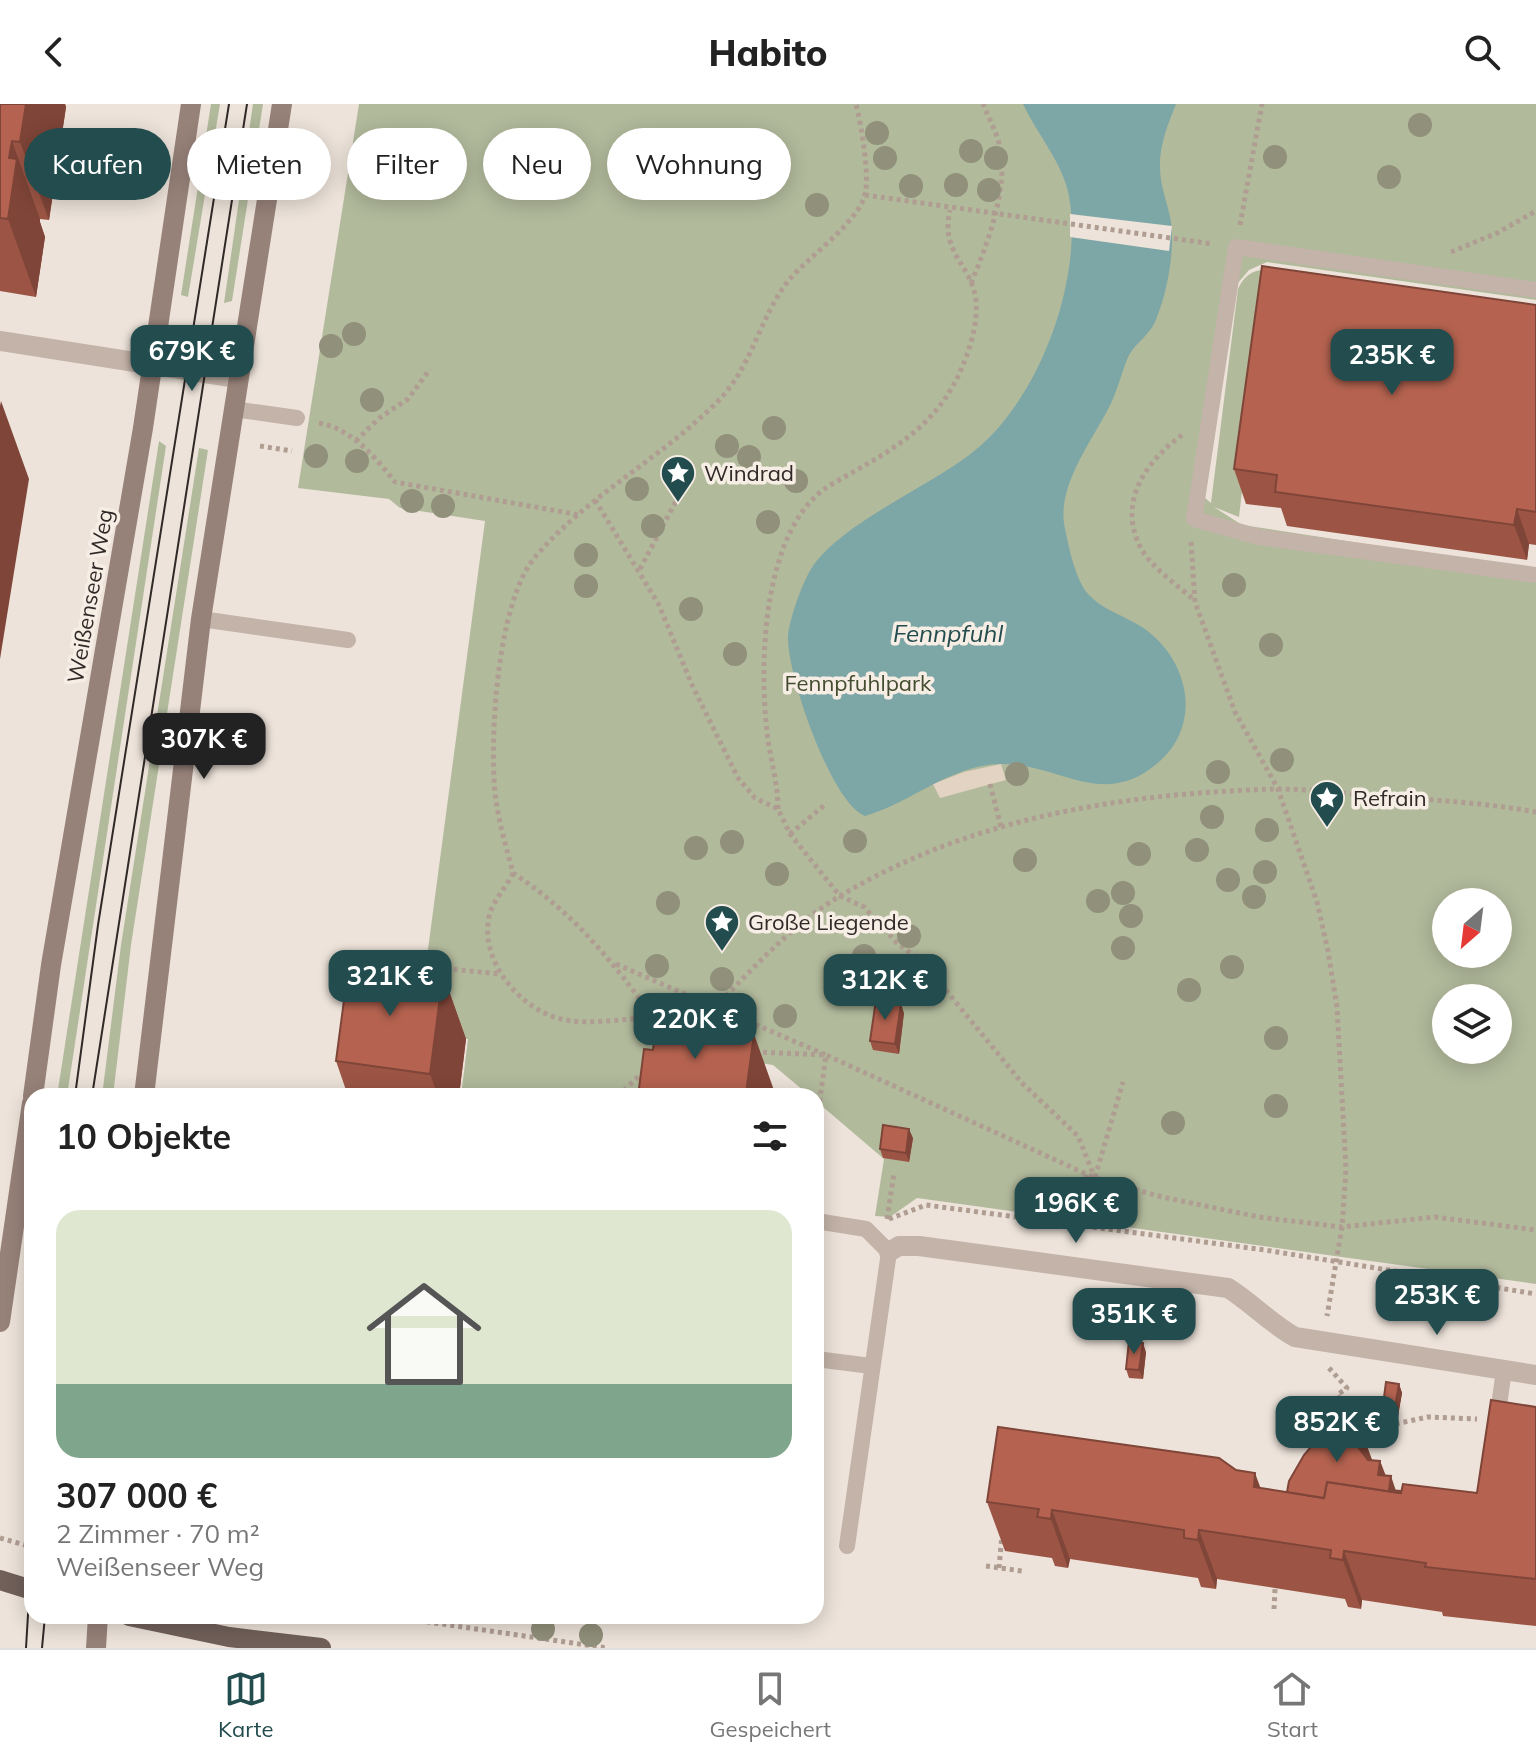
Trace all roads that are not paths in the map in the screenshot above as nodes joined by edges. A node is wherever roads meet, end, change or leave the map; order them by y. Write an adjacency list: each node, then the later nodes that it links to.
1 (191, 104): 5 (main road, Weißenseer Weg)
2 (282, 104): 6 (main road)
3 (1536, 290): 9 (lane)
4 (0, 341): 5 (street)
5 (153, 365): 6 (street); 12 (main road, Weißenseer Weg)
6 (237, 378): 7 (main road)
7 (233, 409): 8 (lane); 10 (main road)
8 (297, 418)
9 (1536, 575)
10 (201, 619): 11 (lane); 13 (main road)
11 (348, 640)
12 (34, 1088)
13 (145, 1088)
14 (24, 1158): 17 (main road)
15 (824, 1222): 16 (lane)
16 (889, 1252): 19 (lane); 20 (street)
17 (0, 1322)
18 (824, 1360): 19 (lane)
19 (871, 1366): 23 (lane)
20 (1504, 1370): 21 (street); 22 (lane)
21 (1536, 1375)
22 (1496, 1428)
23 (847, 1546)
24 (0, 1580): 25 (main road)
25 (24, 1588)
26 (98, 1624): 28 (main road)
27 (167, 1624): 29 (main road)
28 (96, 1648)
29 (321, 1648)

